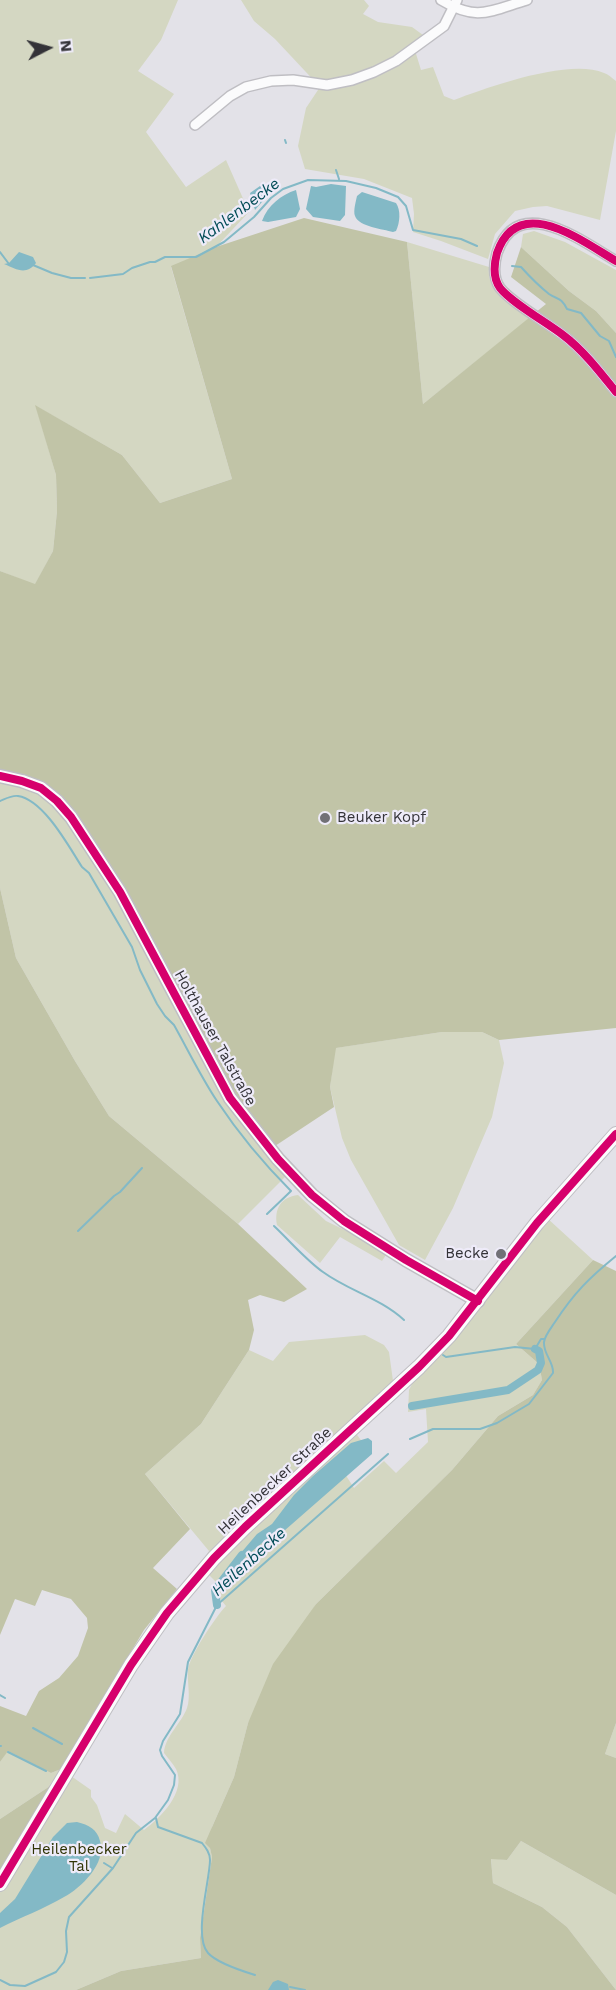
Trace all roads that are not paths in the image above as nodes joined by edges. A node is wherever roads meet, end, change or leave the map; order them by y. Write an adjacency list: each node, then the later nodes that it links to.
1 (441, 0): 3 (street)
2 (527, 0): 3 (street)
3 (456, 4): 4 (street)
4 (195, 125)
5 (616, 261): 6 (street)
6 (616, 392)
7 (0, 776): 9 (street, Holthauser Talstraße)
8 (616, 1134): 9 (main road, Heilenbecker Straße)
9 (478, 1301): 10 (main road, Heilenbecker Straße)
10 (0, 1884)

